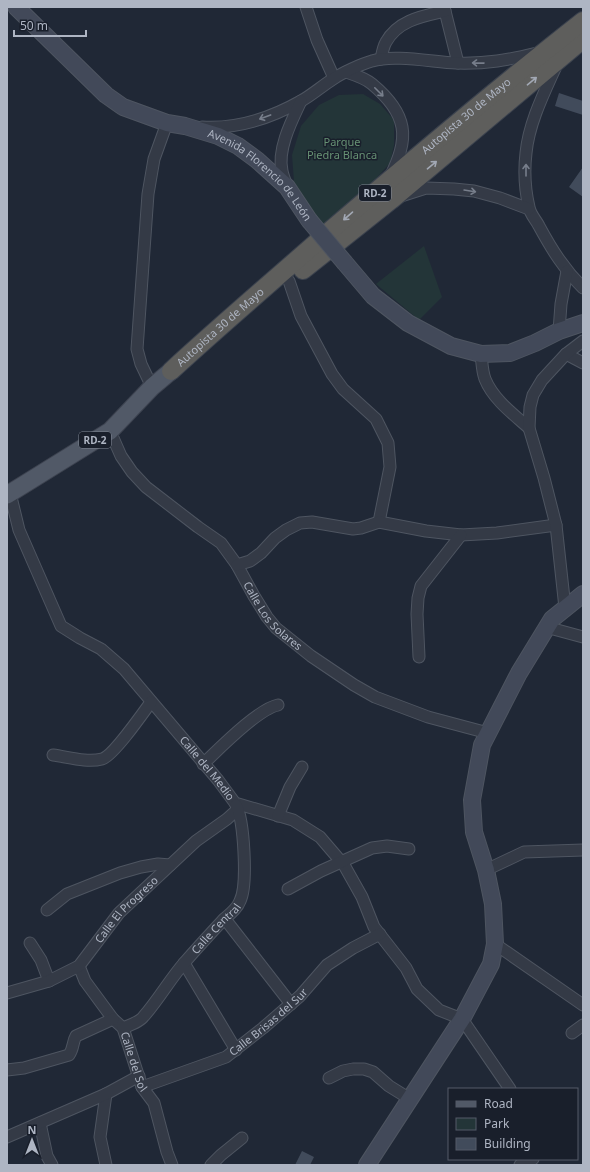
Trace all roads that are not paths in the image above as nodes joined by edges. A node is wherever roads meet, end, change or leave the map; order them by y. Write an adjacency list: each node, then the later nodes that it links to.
1 (306, 7): 10 (street)
2 (444, 9): 7 (street); 8 (street)
3 (24, 10): 12 (main road, Avenida Florencio de León)
4 (583, 21): 6 (highway, Autopista 30 de Mayo / RD-2)
5 (583, 39): 6 (highway, Autopista 30 de Mayo / RD-2)
6 (552, 54): 8 (street, one-way to 8); 14 (highway, Autopista 30 de Mayo / RD-2); 16 (highway, Autopista 30 de Mayo / RD-2, one-way to 6); 17 (street, one-way to 6)
7 (381, 60): 8 (street); 9 (street)
8 (458, 63)
9 (346, 72): 10 (street); 14 (street, one-way to 14)
10 (334, 78): 11 (street)
11 (301, 101): 13 (street, one-way to 13); 15 (street)
12 (167, 123): 13 (main road, Avenida Florencio de León); 28 (street)
13 (185, 126): 15 (main road, Avenida Florencio de León)
14 (388, 181): 27 (highway, Autopista 30 de Mayo / RD-2, one-way to 27)
15 (287, 187): 24 (main road, Avenida Florencio de León, bridge)
16 (391, 200): 17 (street, one-way to 17); 19 (highway, Autopista 30 de Mayo / RD-2)
17 (529, 209): 18 (street)
18 (567, 271): 20 (street); 22 (street)
19 (289, 281): 27 (highway, Autopista 30 de Mayo / RD-2); 32 (street)
20 (583, 288)
21 (583, 324): 22 (main road, Avenida Florencio de León)
22 (559, 331): 24 (main road, Avenida Florencio de León)
23 (583, 341): 25 (street)
24 (481, 354): 29 (street)
25 (566, 354): 26 (street); 29 (street)
26 (583, 363)
27 (171, 371): 28 (main road, RD-2)
28 (152, 387): 30 (main road, RD-2)
29 (529, 428): 33 (street)
30 (110, 431): 31 (main road, RD-2); 35 (street, Calle Los Solares)
31 (8, 494): 41 (street, Calle del Medio)
32 (379, 522): 34 (street); 35 (street)
33 (556, 525): 34 (street); 37 (street)
34 (461, 535): 40 (street)
35 (237, 565): 43 (street, Calle Los Solares)
36 (583, 594): 37 (main road)
37 (565, 608): 38 (main road)
38 (546, 627): 39 (street); 43 (main road)
39 (583, 637)
40 (419, 657)
41 (151, 702): 44 (street); 45 (street, Calle del Medio)
42 (278, 704): 45 (street)
43 (488, 733): 53 (main road)
44 (53, 755)
45 (203, 764): 47 (street, Calle del Medio)
46 (302, 766): 48 (street)
47 (236, 806): 48 (street, Calle del Medio); 52 (street, Calle El Progreso); 56 (street, Calle Central)
48 (278, 816): 51 (street, Calle del Medio)
49 (409, 849): 51 (street)
50 (583, 850): 53 (street)
51 (342, 861): 54 (street); 57 (street, Calle del Medio)
52 (170, 865): 55 (street); 61 (street, Calle El Progreso)
53 (486, 870): 59 (main road)
54 (288, 889)
55 (47, 910)
56 (225, 919): 60 (street, Calle Central); 64 (street)
57 (380, 934): 64 (street, Calle Brisas del Sur); 67 (street, Calle del Medio)
58 (30, 943): 62 (street)
59 (495, 944): 65 (street); 67 (main road)
60 (184, 963): 69 (street, Calle Central); 71 (street)
61 (79, 966): 62 (street, Calle El Progreso); 66 (street, Calle del Sol)
62 (49, 980): 63 (street, Calle El Progreso)
63 (7, 993)
64 (291, 1004): 71 (street, Calle Brisas del Sur)
65 (583, 1005)
66 (113, 1019): 69 (street, Calle del Sol); 72 (street)
67 (462, 1019): 75 (street); 77 (main road)
68 (583, 1025): 70 (street)
69 (123, 1028): 74 (street, Calle del Sol)
70 (572, 1033)
71 (236, 1050): 74 (street, Calle Brisas del Sur)
72 (7, 1070)
73 (329, 1078): 77 (street)
74 (140, 1081): 76 (street, Calle Brisas del Sur); 84 (street, Calle del Sol)
75 (509, 1088)
76 (106, 1094): 78 (street, Calle Brisas del Sur); 83 (street)
77 (410, 1099): 86 (main road)
78 (40, 1123): 79 (street, Calle Brisas del Sur); 82 (street)
79 (7, 1137)
80 (242, 1138): 85 (street)
81 (531, 1160): 87 (street)
82 (52, 1165)
83 (106, 1165)
84 (172, 1165)
85 (211, 1165)
86 (367, 1165)
87 (520, 1165)

